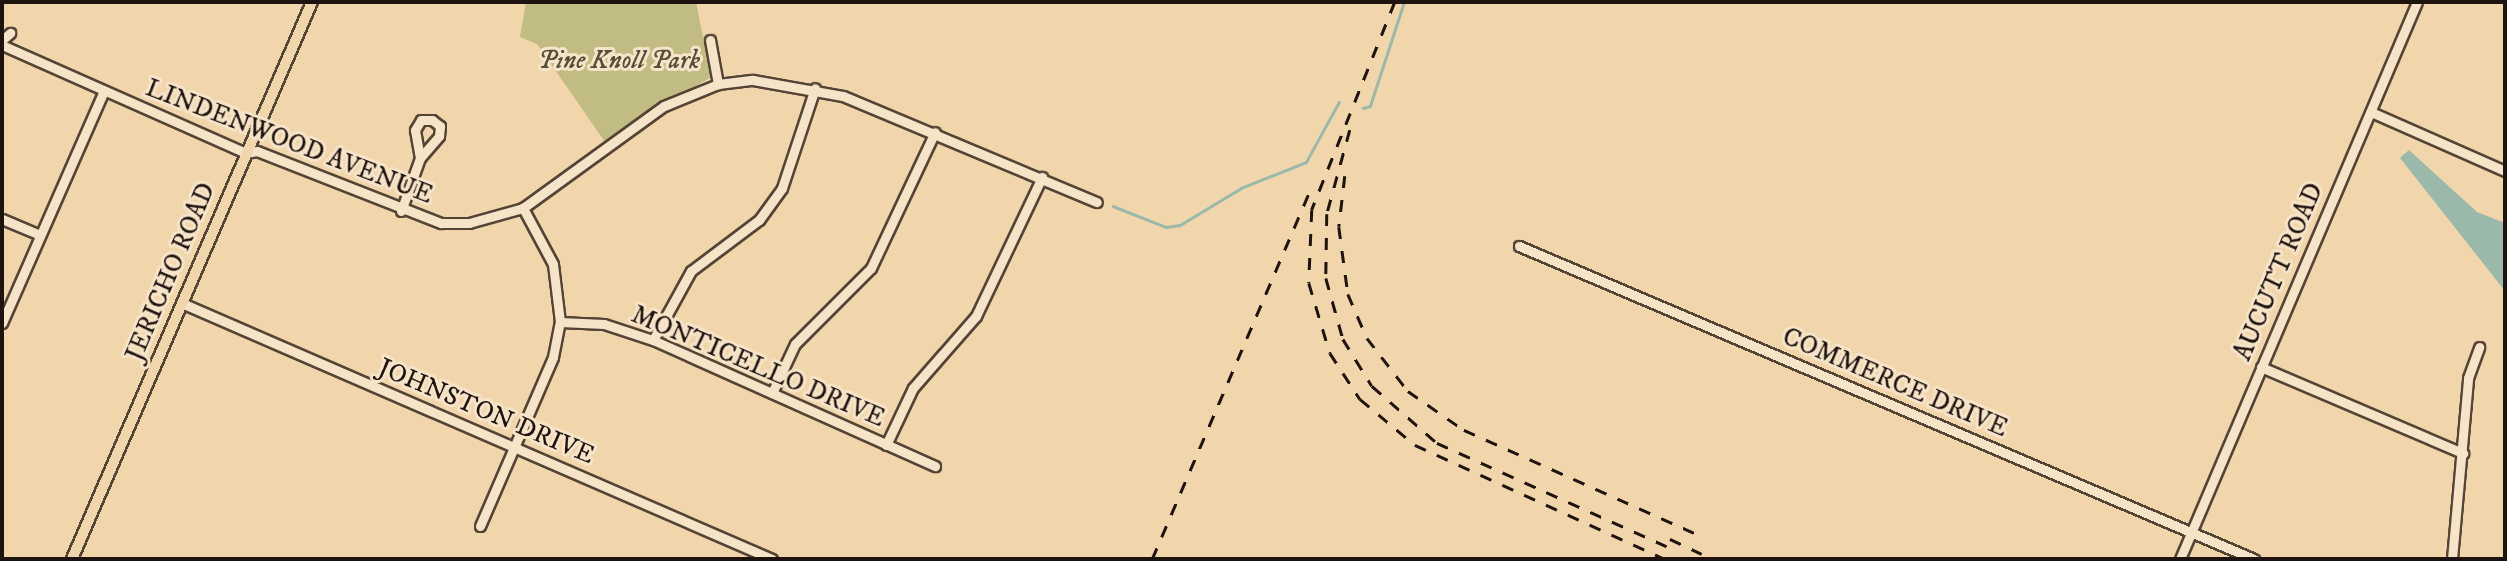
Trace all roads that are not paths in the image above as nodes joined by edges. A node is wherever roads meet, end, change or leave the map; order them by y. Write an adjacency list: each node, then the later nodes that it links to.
1 (312, 2): 10 (main road, JERICHO ROAD)
2 (2417, 2): 8 (street, AUCUTT ROAD)
3 (4, 40): 7 (street, LINDENWOOD AVENUE)
4 (710, 40): 5 (street)
5 (718, 84): 6 (street, LINDENWOOD AVENUE); 15 (street, LINDENWOOD AVENUE)
6 (815, 88): 9 (street, LINDENWOOD AVENUE); 23 (street)
7 (104, 91): 10 (street, LINDENWOOD AVENUE); 18 (street)
8 (2371, 112): 12 (street); 25 (street, AUCUTT ROAD)
9 (935, 132): 13 (street, LINDENWOOD AVENUE); 26 (street)
10 (246, 153): 16 (street, LINDENWOOD AVENUE); 20 (main road, JERICHO ROAD)
11 (420, 158): 16 (street)
12 (2505, 171)
13 (1042, 177): 14 (street, LINDENWOOD AVENUE); 27 (street)
14 (1097, 202)
15 (523, 208): 16 (street, LINDENWOOD AVENUE); 21 (street)
16 (401, 211)
17 (2, 219): 18 (street)
18 (40, 235): 22 (street)
19 (1520, 246): 32 (street, COMMERCE DRIVE)
20 (184, 304): 28 (street, JOHNSTON DRIVE); 33 (main road, JERICHO ROAD)
21 (561, 322): 23 (street, MONTICELLO DRIVE); 28 (street)
22 (2, 323)
23 (653, 340): 26 (street, MONTICELLO DRIVE)
24 (2479, 347): 29 (street)
25 (2261, 368): 29 (street); 32 (street, AUCUTT ROAD)
26 (772, 393): 27 (street, MONTICELLO DRIVE)
27 (887, 444): 30 (street, MONTICELLO DRIVE)
28 (515, 447): 31 (street); 34 (street, JOHNSTON DRIVE)
29 (2463, 453): 37 (street)
30 (935, 466)
31 (480, 526)
32 (2191, 533): 35 (street, AUCUTT ROAD); 36 (street, COMMERCE DRIVE)
33 (72, 559)
34 (772, 559)
35 (2180, 559)
36 (2254, 559)
37 (2452, 559)

